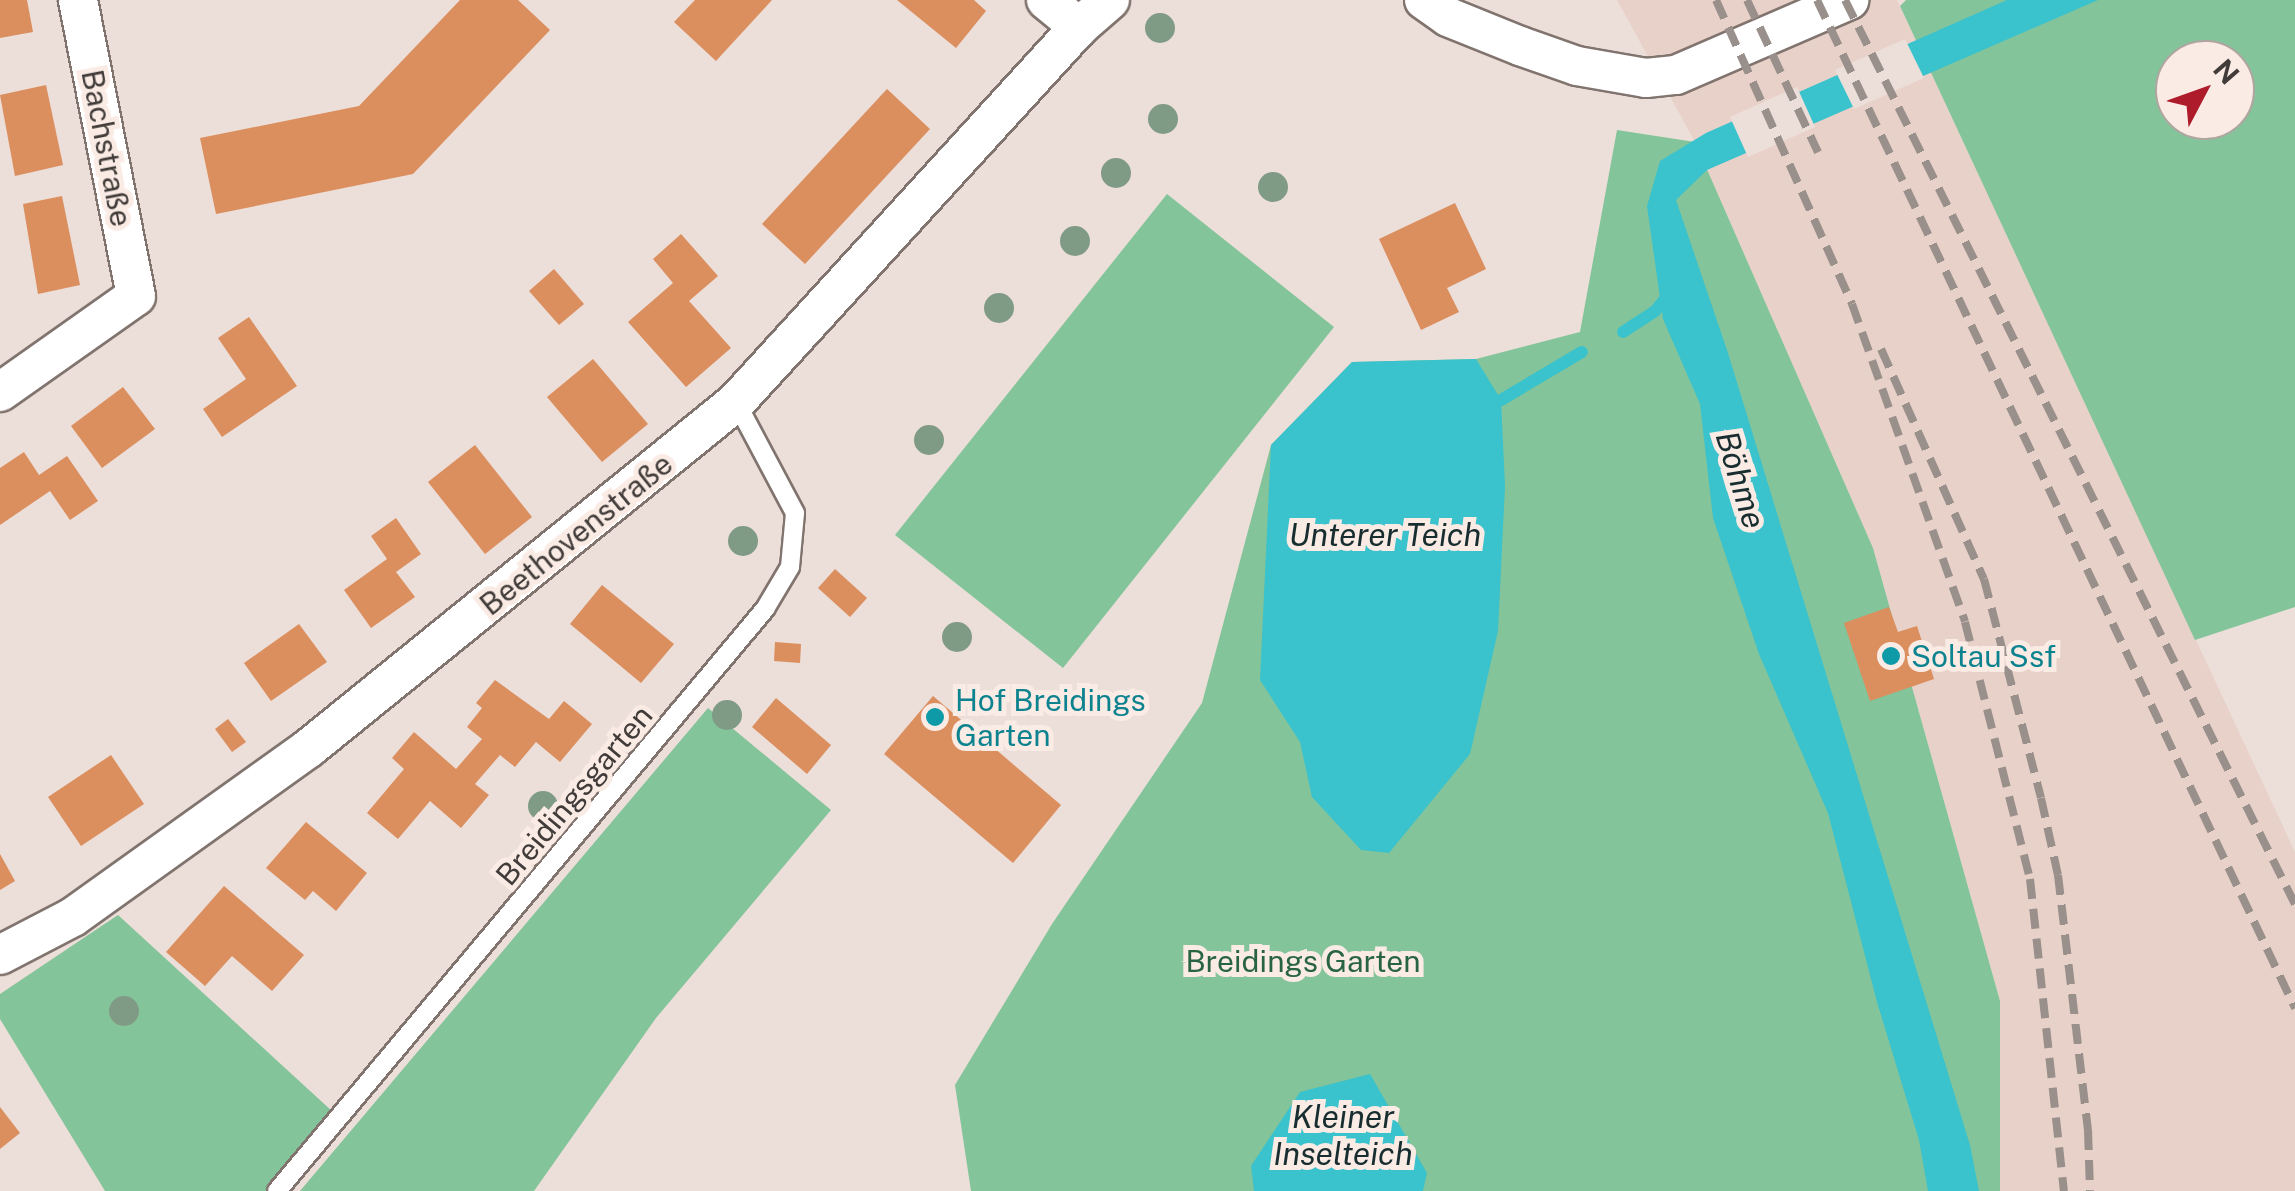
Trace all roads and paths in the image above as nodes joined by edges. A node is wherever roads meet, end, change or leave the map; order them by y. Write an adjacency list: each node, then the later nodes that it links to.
1 (78, 0): 7 (street, Bachstraße)
2 (1046, 0): 6 (street)
3 (1110, 0): 6 (street, Beethovenstraße)
4 (1424, 0): 5 (street)
5 (1848, 0)
6 (1079, 27): 8 (street, Beethovenstraße)
7 (0, 392)
8 (736, 402): 9 (street, Beethovenstraße); 10 (lane, Breidingsgarten)
9 (0, 955)
10 (277, 1191)

